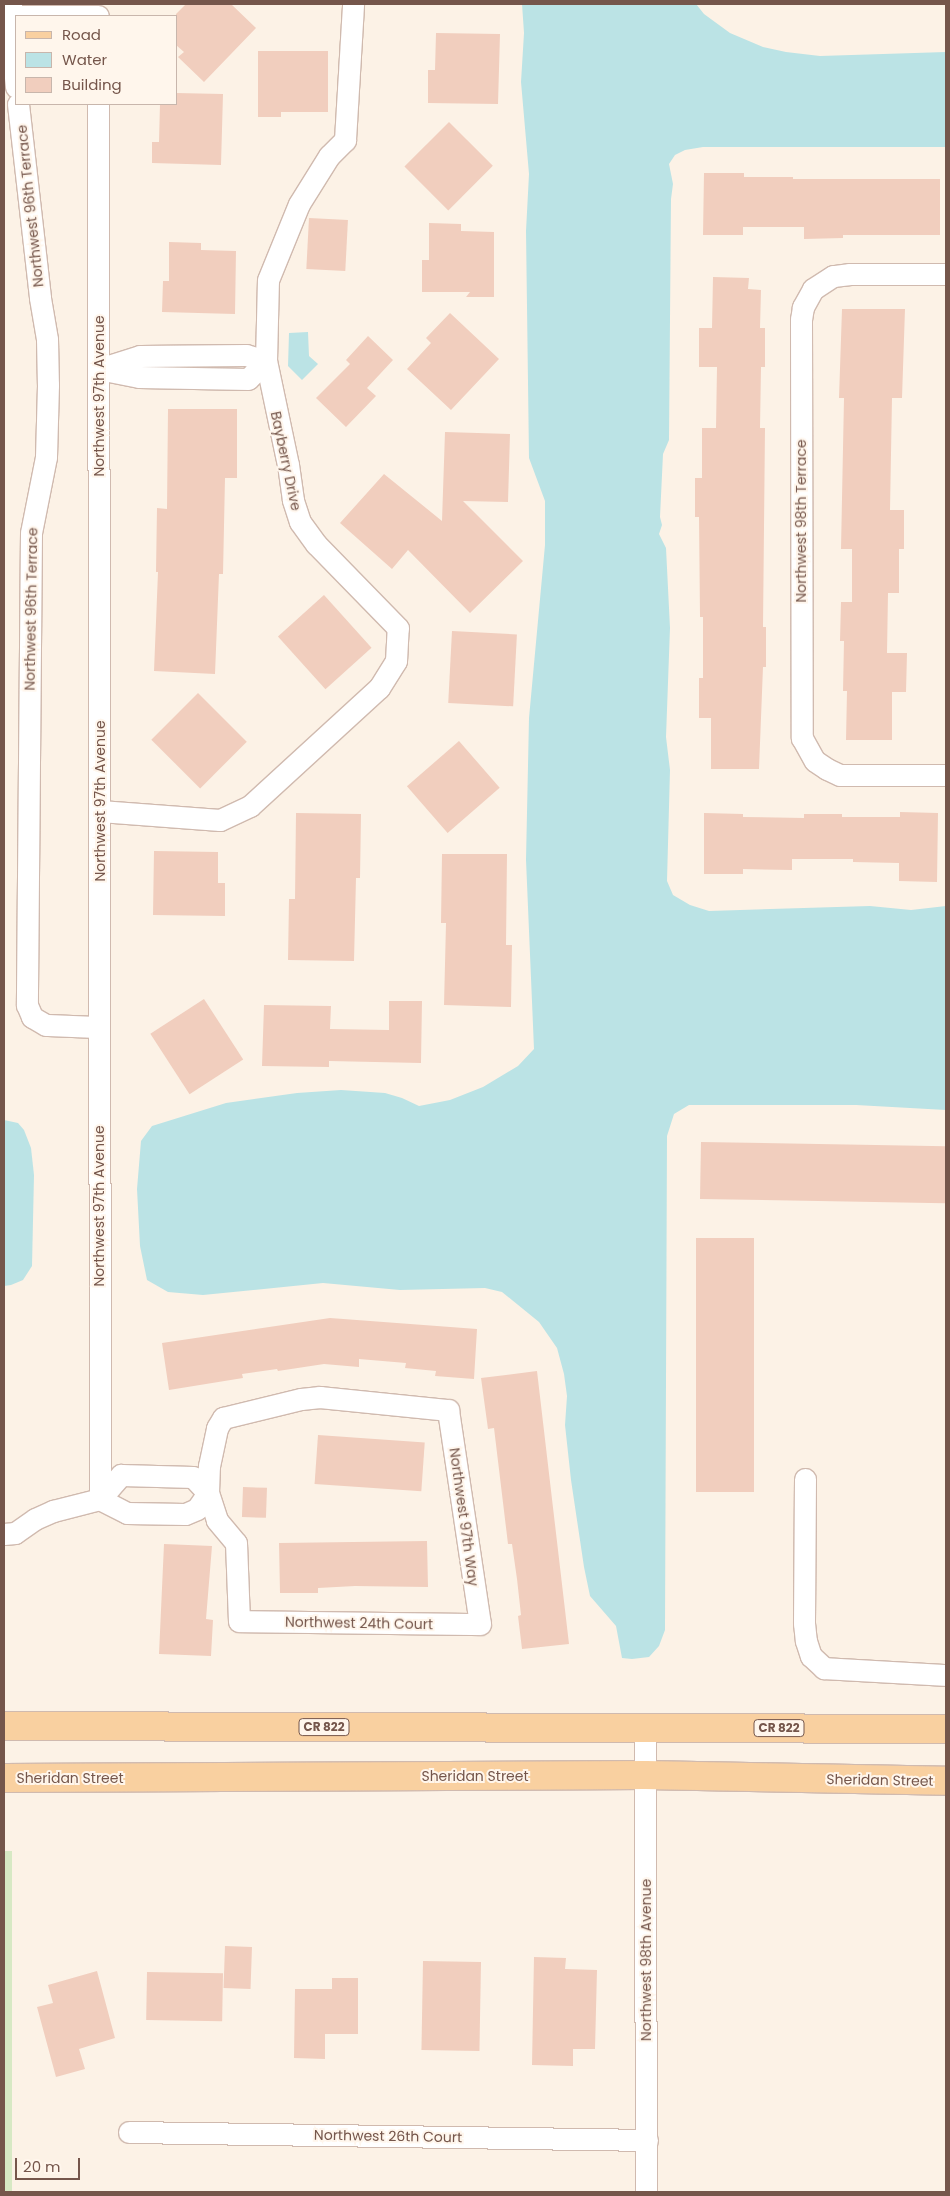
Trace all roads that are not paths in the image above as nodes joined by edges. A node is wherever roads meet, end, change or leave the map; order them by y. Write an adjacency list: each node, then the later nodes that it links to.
1 (353, 4): 8 (street, Bayberry Drive)
2 (12, 10): 3 (street); 4 (street)
3 (84, 15)
4 (15, 77)
5 (18, 105): 12 (street, Northwest 96th Terrace)
6 (98, 105): 9 (street, Northwest 97th Avenue)
7 (946, 274): 10 (street, Northwest 98th Terrace)
8 (266, 361): 9 (street); 11 (street, Bayberry Drive)
9 (100, 369): 11 (street, Northwest 97th Avenue)
10 (946, 775)
11 (100, 811): 12 (street, Northwest 97th Avenue)
12 (98, 1027): 15 (street, Northwest 97th Avenue)
13 (805, 1479): 18 (street)
14 (208, 1493): 15 (street); 15 (street); 17 (street, Northwest 24th Court); 17 (street, Northwest 97th Way)
15 (100, 1499): 16 (street)
16 (4, 1534)
17 (480, 1624)
18 (946, 1675)
19 (4, 1726): 20 (main road, CR 822)
20 (645, 1729): 21 (main road, CR 822); 22 (street, Northwest 98th Avenue)
21 (946, 1729)
22 (645, 1775): 23 (main road, Sheridan Street); 24 (main road, Sheridan Street); 26 (street, Northwest 98th Avenue)
23 (4, 1778)
24 (946, 1781)
25 (129, 2132): 26 (street, Northwest 26th Court)
26 (647, 2140): 27 (street, Northwest 98th Avenue)
27 (646, 2192)

